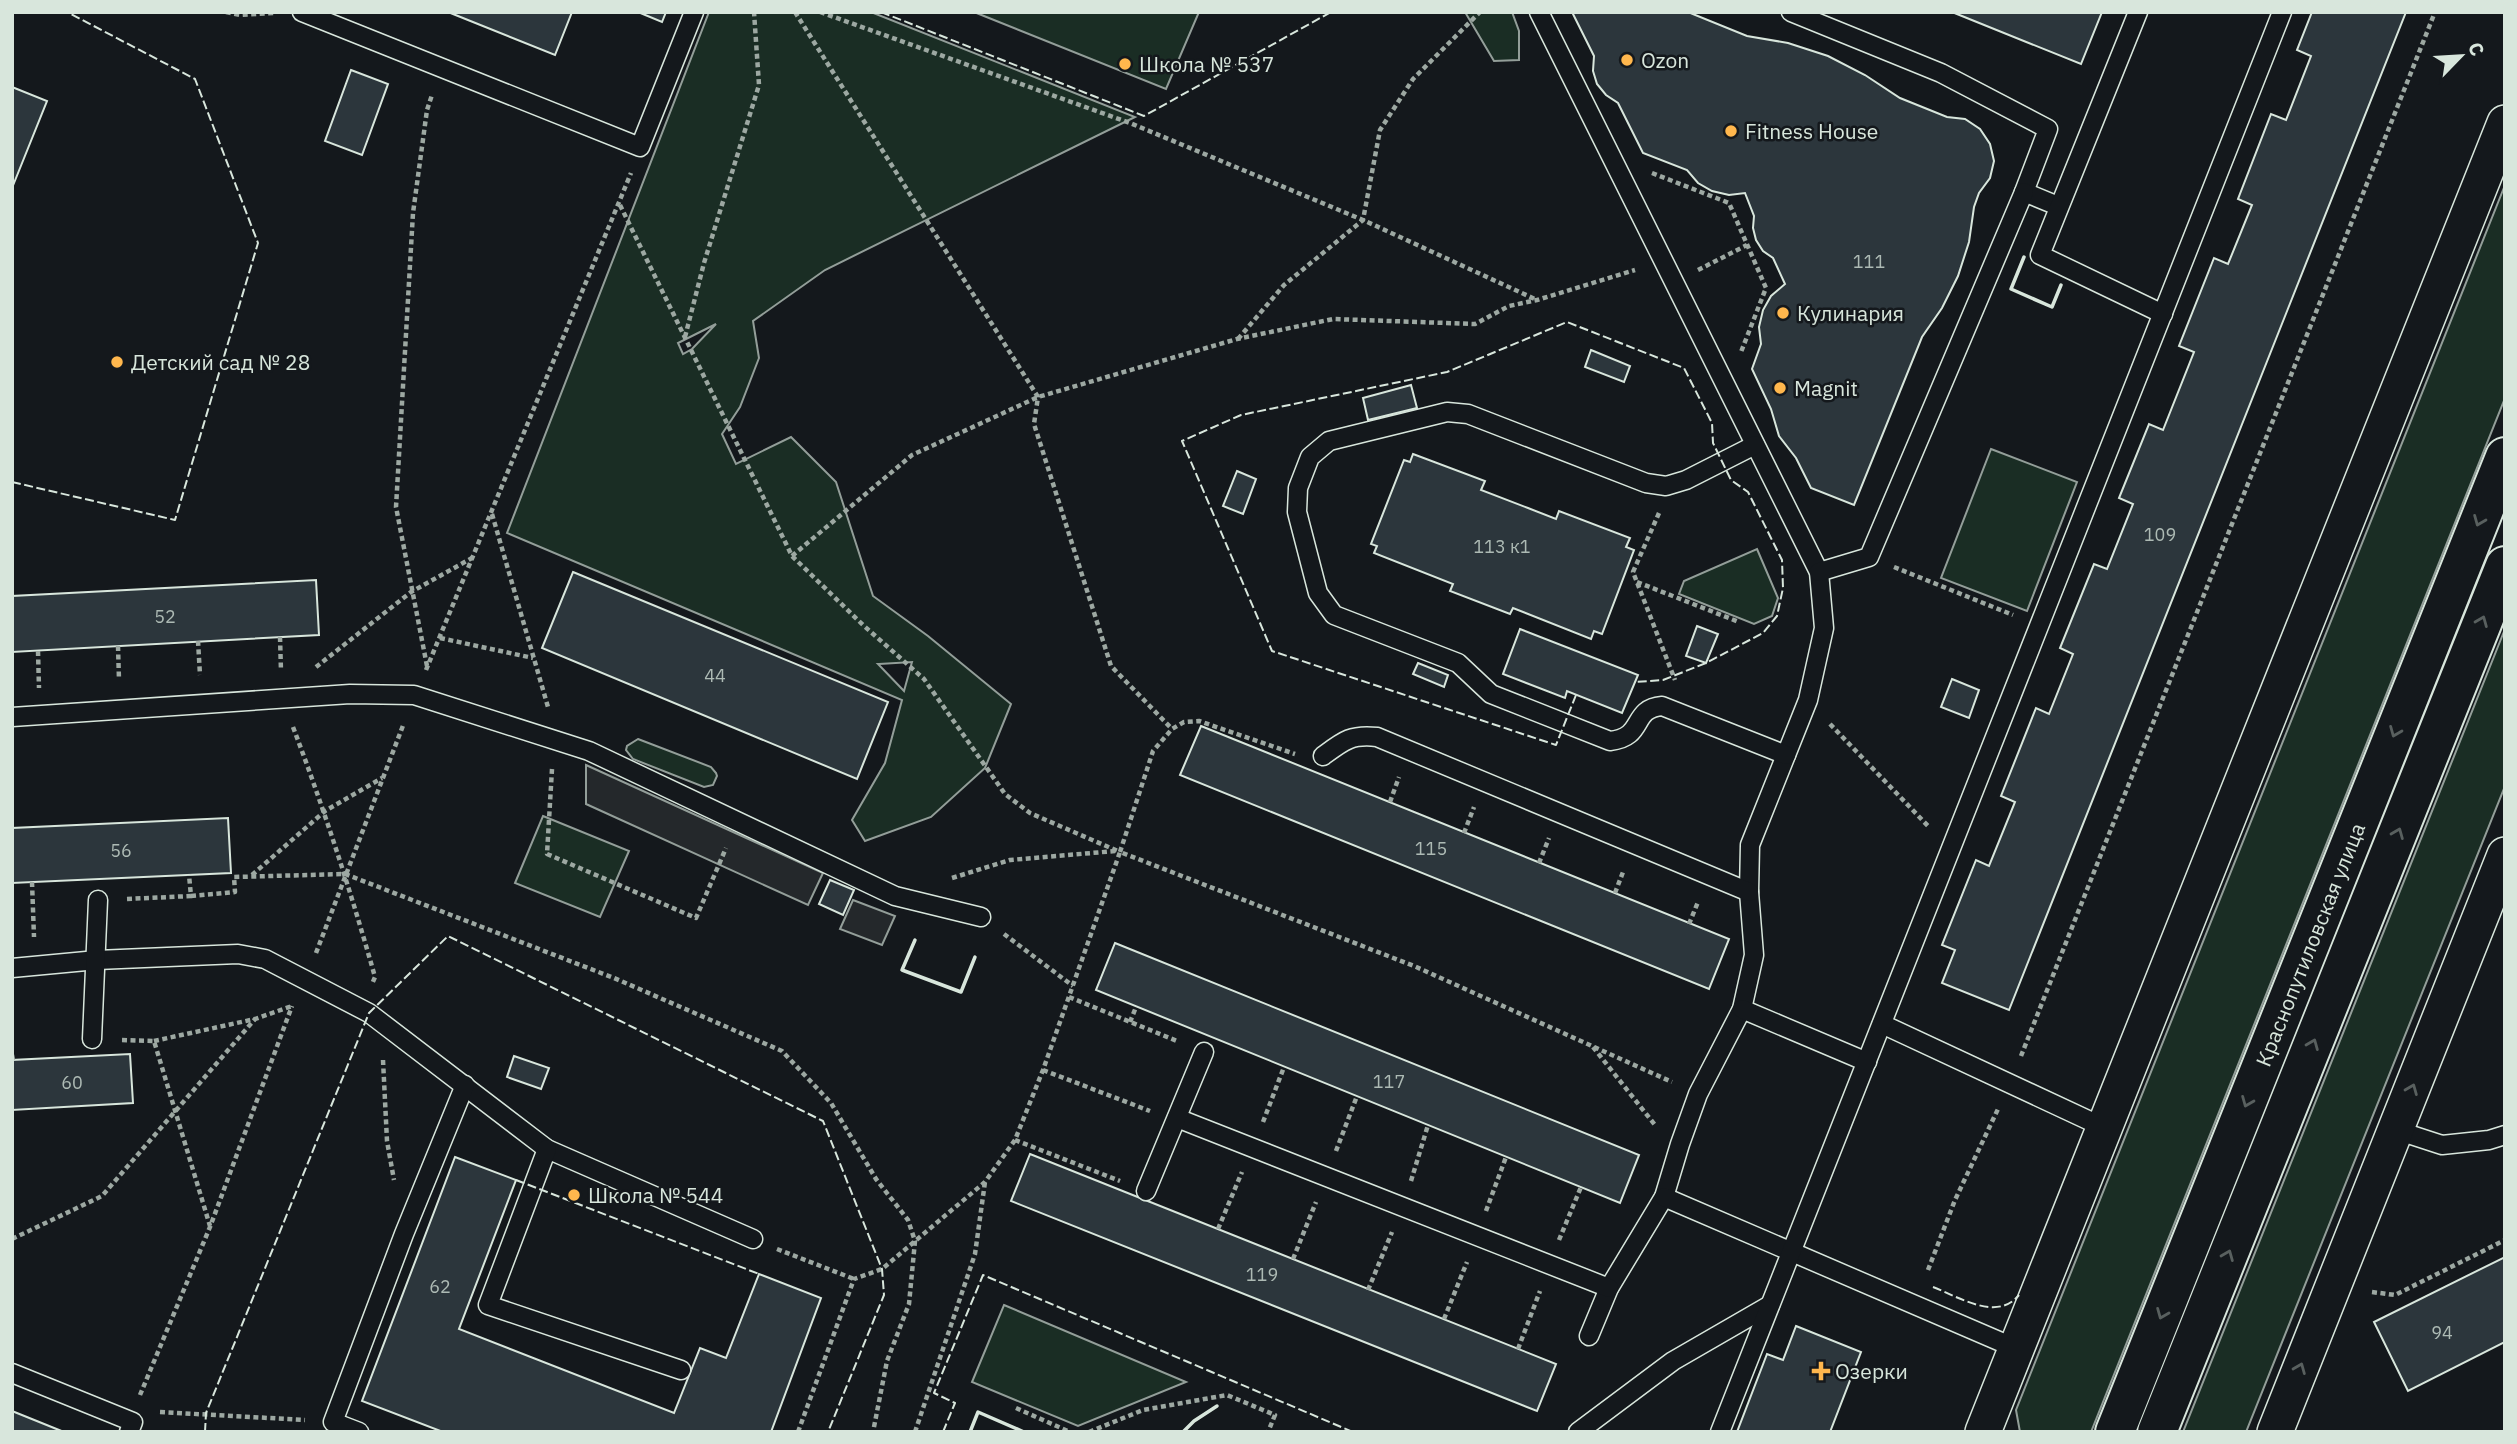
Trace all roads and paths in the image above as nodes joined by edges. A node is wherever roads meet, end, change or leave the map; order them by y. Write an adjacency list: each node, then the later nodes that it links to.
1 (226, 12): 2 (path)
2 (280, 12)
3 (302, 12): 14 (lane)
4 (694, 12): 16 (lane)
5 (754, 12): 27 (path)
6 (795, 12): 30 (path)
7 (820, 12): 21 (path)
8 (1480, 12): 21 (path)
9 (1539, 12): 17 (lane)
10 (1791, 12): 18 (lane)
11 (2138, 12): 20 (lane)
12 (2282, 12): 26 (lane)
13 (2435, 12): 92 (path)
14 (443, 68): 16 (lane); 41 (path)
15 (2505, 123): 97 (street)
16 (640, 147): 19 (path)
17 (1611, 157): 22 (path); 23 (lane)
18 (2024, 191): 20 (lane); 39 (lane)
19 (619, 205): 27 (path); 34 (path)
20 (2058, 206): 26 (lane)
21 (1363, 220): 25 (path); 28 (path)
22 (1747, 246): 24 (path); 29 (path)
23 (1663, 261): 25 (path); 29 (lane)
24 (1692, 273)
25 (1537, 300): 28 (path)
26 (2163, 314): 58 (lane)
27 (685, 337): 36 (path)
28 (1237, 339): 30 (path)
29 (1727, 388): 31 (lane)
30 (1038, 397): 36 (path); 52 (path)
31 (1755, 445): 33 (lane); 39 (lane)
32 (2505, 457): 137 (main road, Краснопутиловская улица, one-way to 137)
33 (1666, 486): 40 (path); 55 (lane)
34 (491, 513): 35 (path); 45 (path)
35 (474, 556): 41 (path); 44 (path)
36 (792, 556): 59 (path)
37 (1889, 565): 42 (path)
38 (2505, 566): 138 (main road, Краснопутиловская улица, one-way to 38)
39 (1819, 572): 55 (lane)
40 (1637, 582): 43 (path); 47 (path)
41 (411, 592): 46 (path); 49 (path)
42 (2022, 618)
43 (1739, 622)
44 (440, 638): 45 (path); 46 (path)
45 (533, 658): 53 (path)
46 (427, 668): 48 (path)
47 (1673, 676)
48 (414, 695): 49 (lane); 53 (lane); 56 (path)
49 (282, 698): 50 (lane); 57 (path)
50 (12, 717)
51 (1826, 719): 58 (path)
52 (1172, 729): 54 (path); 59 (path)
53 (555, 749): 61 (path); 67 (lane)
54 (1322, 755): 66 (lane)
55 (1786, 755): 66 (lane)
56 (382, 778): 57 (path); 62 (path)
57 (325, 811): 62 (path); 64 (path)
58 (1951, 849): 83 (lane)
59 (1118, 851): 67 (path); 75 (path); 86 (path)
60 (2505, 855): 98 (street, one-way to 60)
61 (719, 863)
62 (345, 874): 64 (path); 74 (path); 80 (path); 113 (path)
63 (189, 875): 68 (path)
64 (251, 876): 68 (path)
65 (32, 882): 72 (path)
66 (1749, 891): 79 (lane)
67 (895, 895): 70 (lane)
68 (191, 896): 69 (path)
69 (98, 900): 71 (lane)
70 (982, 917): 75 (path)
71 (97, 960): 72 (lane); 74 (lane); 84 (lane)
72 (36, 967): 73 (lane)
73 (12, 968)
74 (306, 982): 77 (path); 80 (lane)
75 (1073, 986): 76 (path)
76 (1069, 997): 82 (path); 91 (path)
77 (292, 1006): 81 (path); 108 (path)
78 (1136, 1007): 82 (path)
79 (1742, 1009): 90 (lane); 94 (lane)
80 (369, 1013): 93 (lane); 109 (path)
81 (255, 1019): 85 (path); 95 (path)
82 (1130, 1022): 87 (path)
83 (1882, 1024): 90 (lane); 92 (lane)
84 (92, 1039): 85 (path)
85 (155, 1041): 95 (path)
86 (1592, 1046): 94 (path); 101 (path)
87 (1204, 1052): 96 (lane)
88 (12, 1055): 89 (path)
89 (13, 1060)
90 (1867, 1062): 114 (lane)
91 (1043, 1070): 96 (path); 100 (path)
92 (2010, 1084): 97 (lane); 115 (path)
93 (465, 1085): 102 (lane); 109 (lane)
94 (1698, 1094): 101 (lane)
95 (175, 1112): 108 (path); 110 (path)
96 (1177, 1118): 106 (lane); 117 (lane)
97 (2105, 1128): 121 (street)
98 (2396, 1130): 99 (lane); 139 (street, one-way to 98)
99 (2505, 1135)
100 (1015, 1140): 103 (path); 105 (path)
101 (1680, 1144): 107 (lane)
102 (547, 1149): 111 (lane); 122 (lane)
103 (1070, 1161): 104 (path); 106 (path)
104 (1067, 1169)
105 (985, 1182): 113 (path); 130 (path)
106 (1146, 1191)
107 (1664, 1197): 114 (lane); 117 (lane)
108 (210, 1227): 125 (path)
109 (404, 1234): 126 (lane)
110 (12, 1239)
111 (753, 1239): 116 (path)
112 (2505, 1240): 118 (path)
113 (915, 1241): 116 (path); 129 (path)
114 (1792, 1253): 119 (lane); 121 (lane)
115 (1928, 1270)
116 (855, 1279): 128 (path)
117 (1609, 1288): 120 (lane)
118 (2368, 1291)
119 (1770, 1305): 134 (lane); 135 (lane)
120 (1589, 1336)
121 (2015, 1348): 136 (street)
122 (681, 1370)
123 (12, 1373): 125 (lane)
124 (1016, 1408): 131 (path)
125 (131, 1422): 126 (path)
126 (333, 1422): 127 (lane)
127 (359, 1432)
128 (798, 1432)
129 (873, 1432)
130 (915, 1432)
131 (1070, 1432)
132 (1089, 1432): 133 (path)
133 (1268, 1432)
134 (1578, 1432)
135 (1720, 1432)
136 (1983, 1432)
137 (2115, 1432)
138 (2157, 1432)
139 (2274, 1432)

